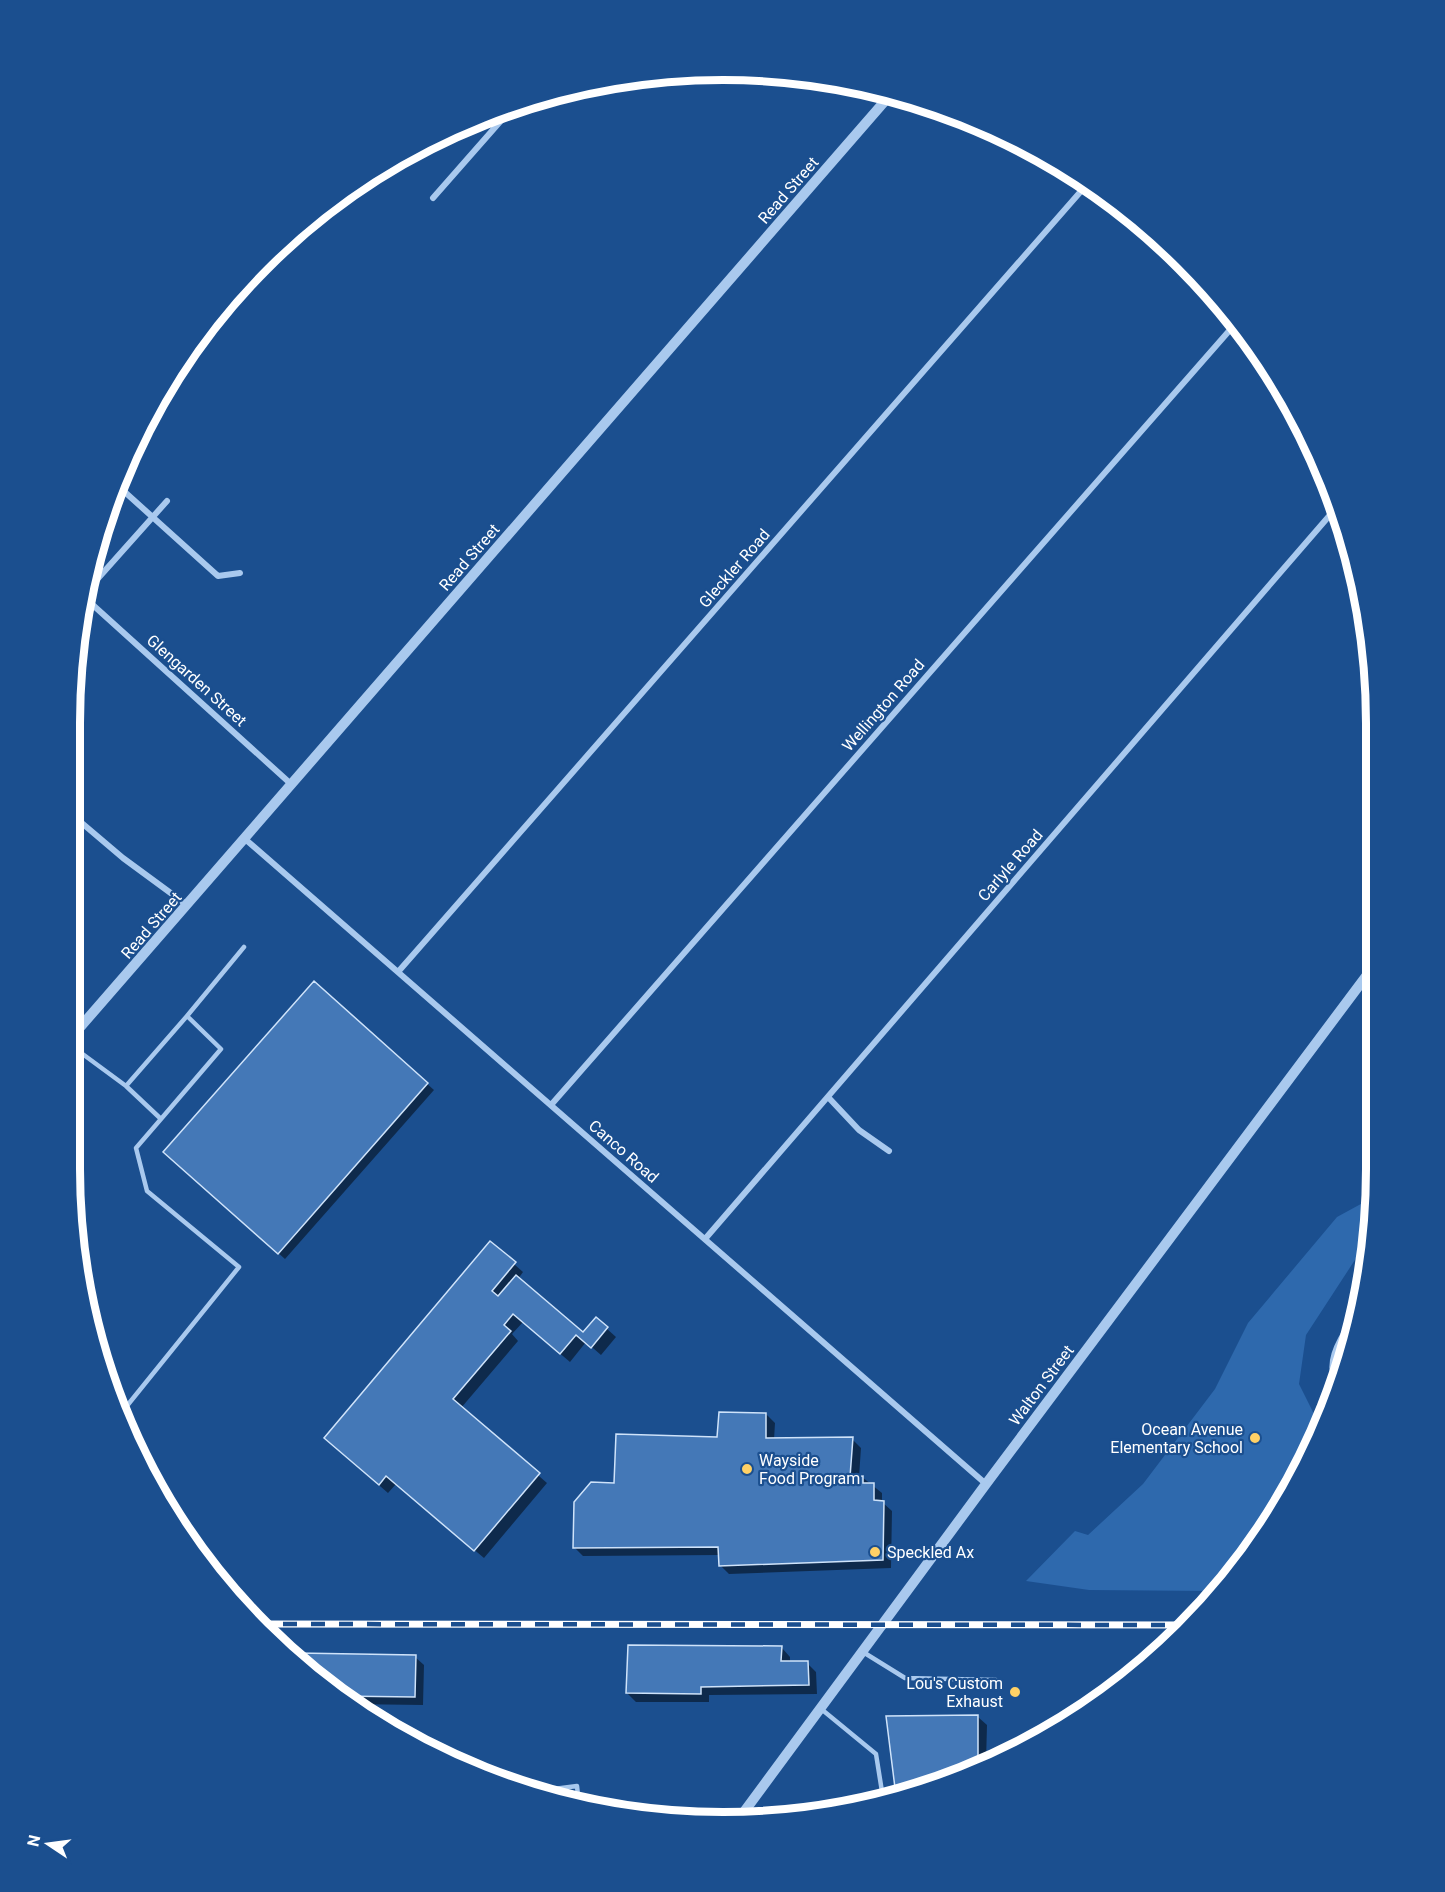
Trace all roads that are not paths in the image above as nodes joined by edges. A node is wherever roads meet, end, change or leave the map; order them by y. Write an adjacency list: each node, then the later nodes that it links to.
1 (886, 100): 13 (street, Read Street)
2 (502, 119): 4 (street)
3 (1082, 190): 18 (street, Gleckler Road)
4 (433, 198)
5 (1231, 329): 25 (street, Wellington Road)
6 (123, 490): 9 (street)
7 (167, 501): 9 (street, Glengarden Street)
8 (1330, 514): 24 (street, Carlyle Road)
9 (153, 518): 10 (street); 11 (street, Glengarden Street)
10 (240, 573)
11 (95, 583)
12 (91, 602): 13 (street, Glengarden Street)
13 (291, 784): 15 (street, Read Street)
14 (80, 821): 16 (street)
15 (245, 839): 16 (street, Read Street); 18 (street, Canco Road)
16 (188, 905): 21 (street, Read Street)
17 (244, 947): 20 (lane)
18 (398, 972): 25 (street, Canco Road)
19 (1366, 976): 32 (street, Walton Street)
20 (187, 1016): 23 (lane); 26 (lane)
21 (80, 1029)
22 (80, 1050): 23 (lane)
23 (126, 1086): 26 (lane)
24 (828, 1097): 27 (street); 28 (street, Carlyle Road)
25 (551, 1106): 28 (street, Canco Road)
26 (161, 1119): 31 (lane)
27 (889, 1151)
28 (705, 1239): 32 (street, Canco Road)
29 (1345, 1331): 30 (lane)
30 (1331, 1376)
31 (125, 1408)
32 (986, 1484): 33 (street, Walton Street)
33 (863, 1652): 34 (lane); 35 (street, Walton Street)
34 (996, 1680)
35 (820, 1708): 37 (lane); 39 (street, Walton Street)
36 (551, 1789): 38 (lane)
37 (882, 1793)
38 (578, 1796)
39 (744, 1811)

